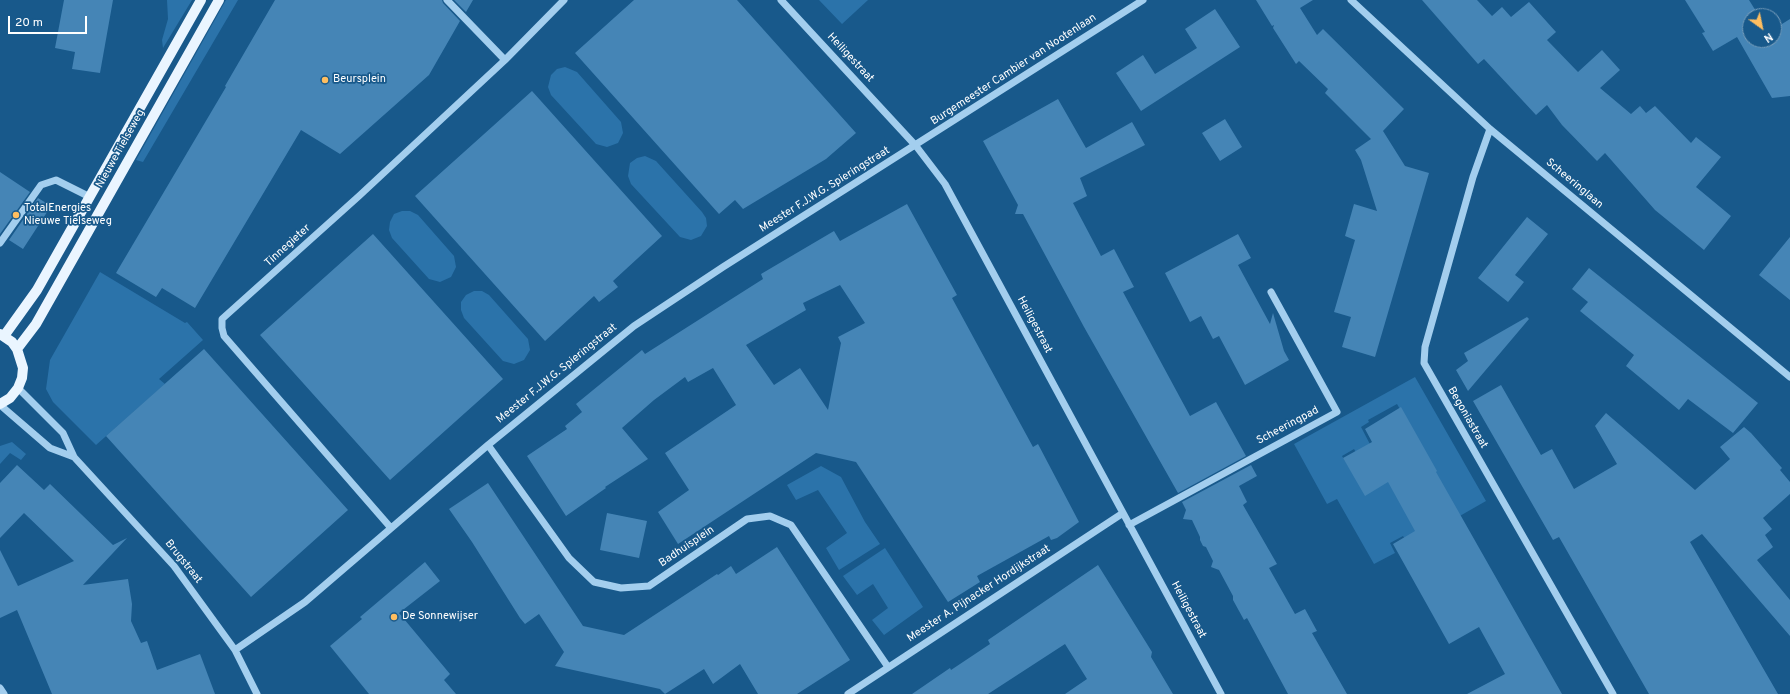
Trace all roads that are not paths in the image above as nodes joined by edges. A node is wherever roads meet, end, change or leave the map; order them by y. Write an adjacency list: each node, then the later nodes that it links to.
1 (201, 0): 11 (main road, Nieuwe Tielseweg)
2 (219, 0): 15 (main road, Nieuwe Tielseweg)
3 (447, 0): 8 (street)
4 (564, 0): 8 (street, Tinnegieter)
5 (781, 0): 10 (street, Heiligestraat)
6 (1143, 0): 10 (street, Burgemeester Cambier van Nootenlaan)
7 (1351, 0): 9 (street, Scheeringlaan)
8 (505, 60): 23 (street, Tinnegieter)
9 (1490, 129): 16 (street, Scheeringlaan); 31 (street, Begoniastraat)
10 (916, 146): 19 (street, Meester F.J.W.G. Spieringstraat); 21 (street, Heiligestraat)
11 (90, 197): 12 (street); 14 (main road, Nieuwe Tielseweg)
12 (0, 243)
13 (1271, 292): 22 (street, Scheeringpad)
14 (2, 335): 15 (main road)
15 (17, 349): 17 (main road)
16 (1790, 377)
17 (18, 388): 18 (main road); 20 (street, Brugstraat)
18 (0, 404): 20 (street, Brugstraat)
19 (488, 445): 23 (street, Meester F.J.W.G. Spieringstraat); 25 (street, Badhuisplein)
20 (74, 457): 24 (street, Brugstraat)
21 (1123, 513): 22 (street, Heiligestraat); 25 (street, Meester A. Pijnacker Hordijkstraat)
22 (1130, 525): 30 (street, Heiligestraat)
23 (391, 528): 24 (street, Meester F.J.W.G. Spieringstraat)
24 (235, 650): 28 (street, Brugstraat)
25 (888, 667): 29 (street, Meester A. Pijnacker Hordijkstraat)
26 (0, 688): 27 (street)
27 (4, 694)
28 (257, 694)
29 (848, 694)
30 (1221, 694)
31 (1613, 694)

